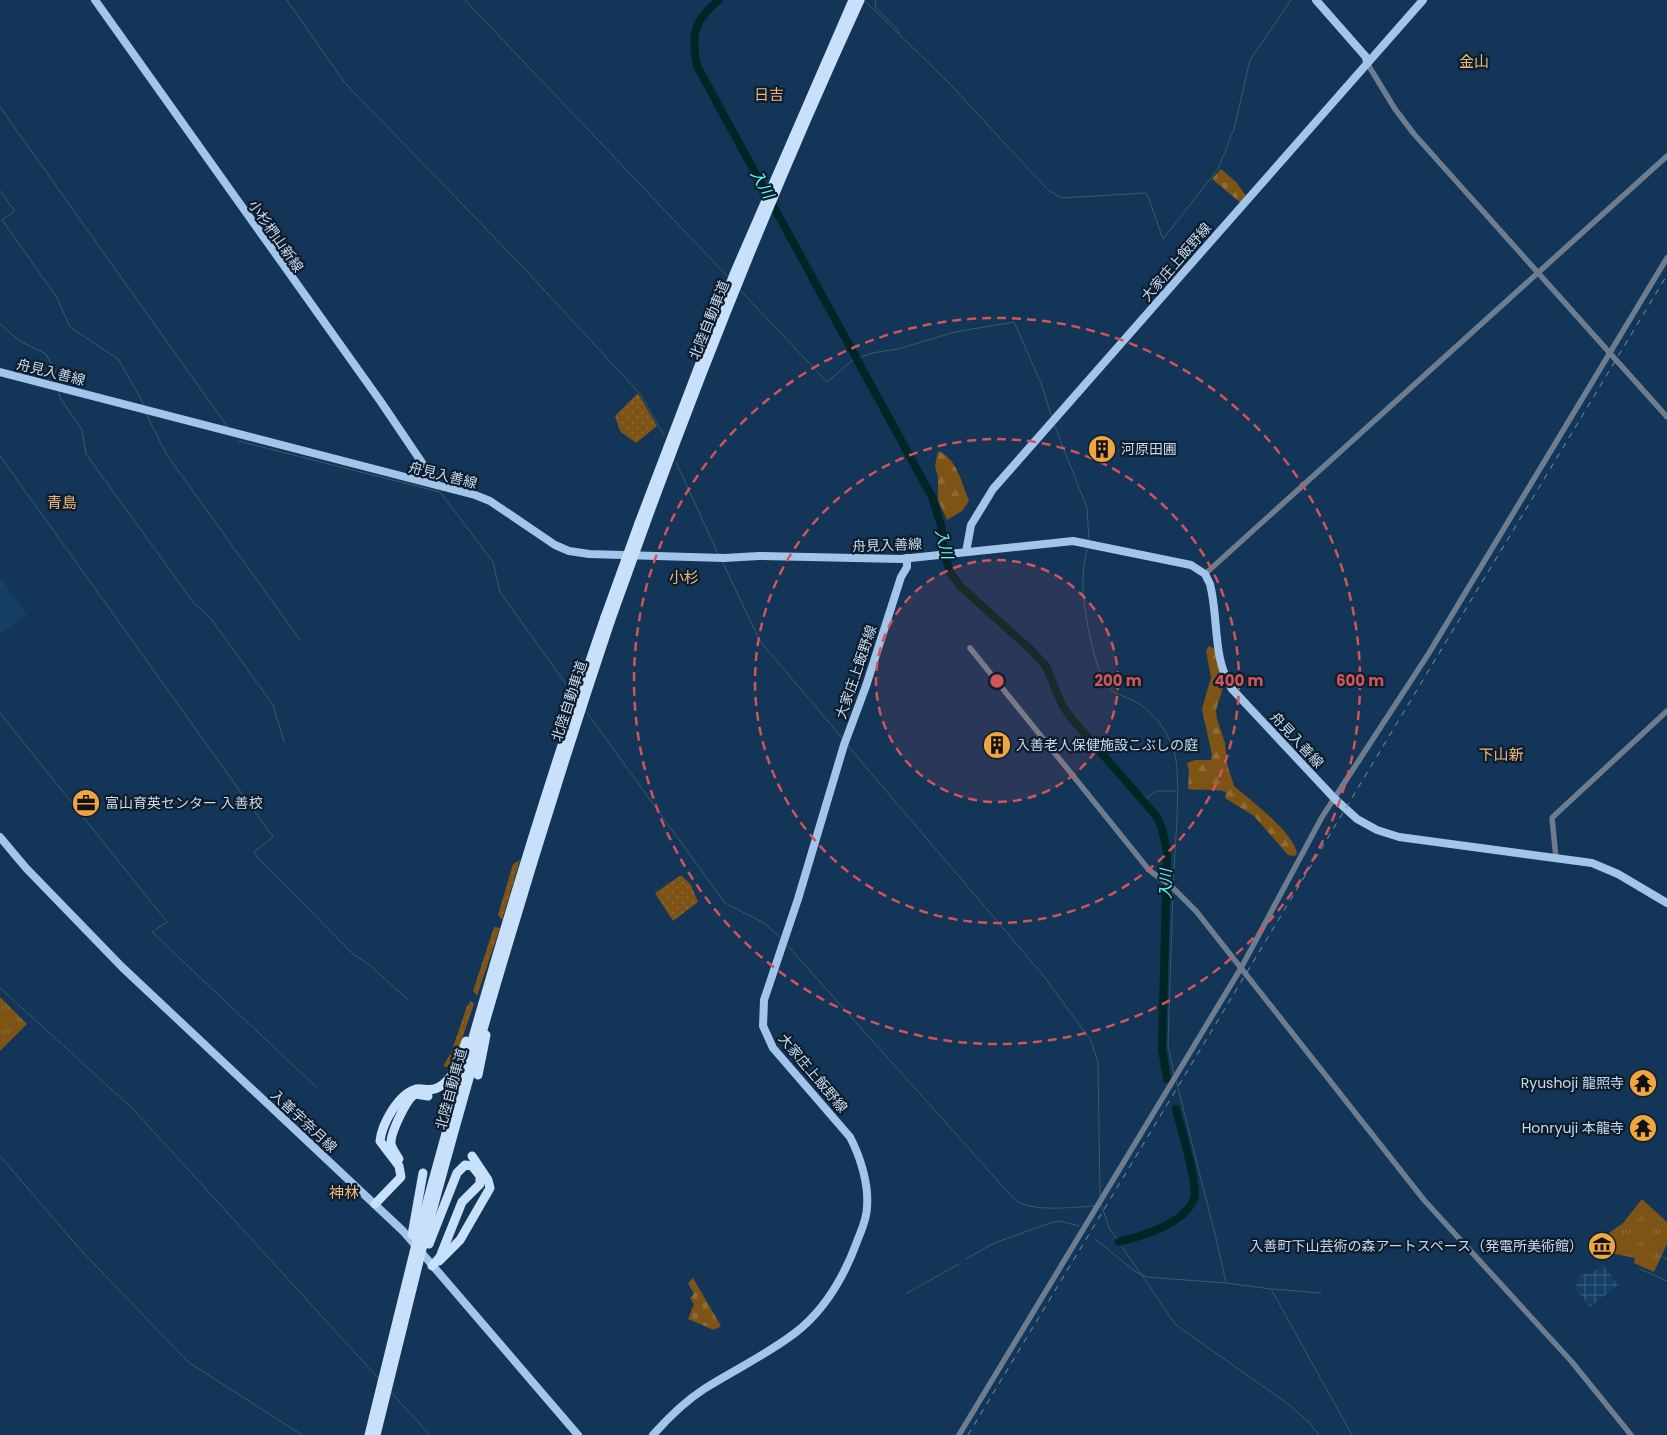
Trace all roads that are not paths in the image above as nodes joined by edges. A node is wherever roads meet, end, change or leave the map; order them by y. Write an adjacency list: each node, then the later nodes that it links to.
1 (95, 0): 12 (main road, 小杉椚山新線)
2 (1316, 0): 5 (main road)
3 (1423, 0): 5 (main road, 大家庄上飯野線)
4 (857, 1): 21 (highway, 北陸自動車道, bridge)
5 (1367, 63): 8 (street); 13 (main road, 大家庄上飯野線)
6 (1667, 156): 8 (street)
7 (1667, 258): 9 (street)
8 (1538, 273): 9 (street); 15 (street)
9 (1610, 353): 11 (street); 18 (street)
10 (0, 372): 12 (main road, 舟見入善線)
11 (1667, 418)
12 (437, 485): 14 (main road, 舟見入善線)
13 (966, 552): 14 (main road, 舟見入善線); 15 (main road, 舟見入善線)
14 (907, 558): 37 (main road, 大家庄上飯野線)
15 (1205, 574): 18 (main road, 舟見入善線)
16 (970, 648): 25 (street)
17 (1667, 711): 20 (street)
18 (1334, 798): 20 (main road, 舟見入善線); 25 (street)
19 (0, 837): 30 (main road, 入善宇奈月線)
20 (1556, 858): 22 (main road, 舟見入善線)
21 (528, 863): 23 (highway, 北陸自動車道); 24 (highway, 北陸自動車道)
22 (1667, 903)
23 (506, 944): 26 (highway); 31 (highway, 北陸自動車道)
24 (496, 954): 30 (highway); 31 (highway, 北陸自動車道)
25 (1241, 968): 38 (street); 39 (street)
26 (478, 1075)
27 (424, 1097): 30 (highway)
28 (475, 1157): 32 (highway)
29 (423, 1173): 31 (highway)
30 (375, 1204): 32 (main road, 入善宇奈月線)
31 (420, 1242): 32 (highway); 33 (highway, 北陸自動車道, bridge); 33 (highway, bridge)
32 (432, 1266): 36 (main road, 入善宇奈月線)
33 (400, 1320): 34 (highway, 北陸自動車道, bridge); 35 (highway, 北陸自動車道, bridge)
34 (369, 1435)
35 (376, 1435)
36 (578, 1435)
37 (653, 1435)
38 (959, 1435)
39 (1631, 1435)

